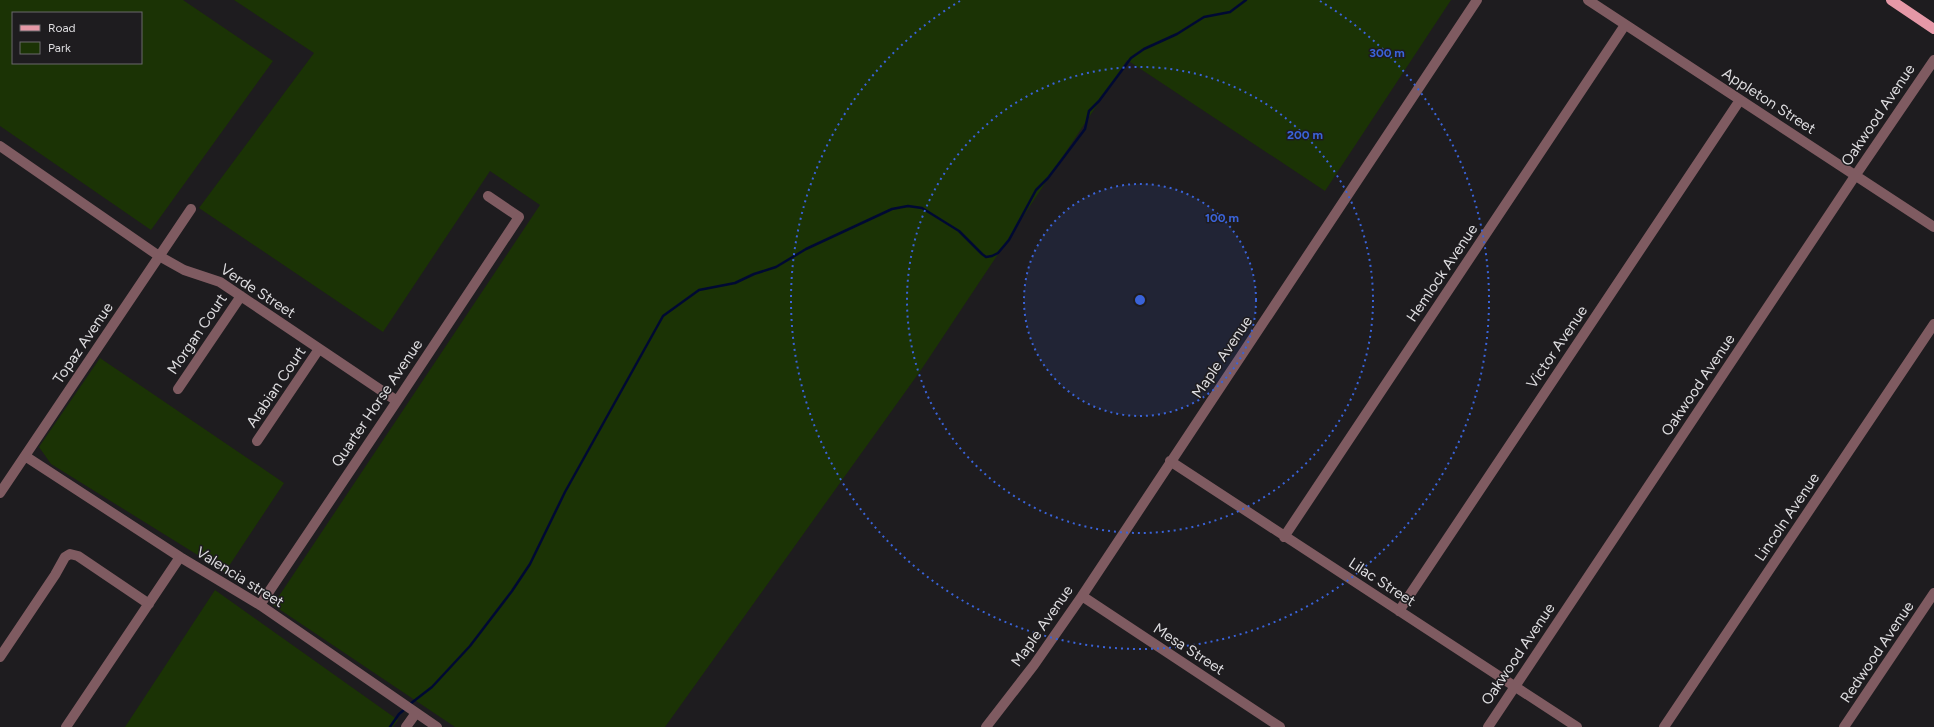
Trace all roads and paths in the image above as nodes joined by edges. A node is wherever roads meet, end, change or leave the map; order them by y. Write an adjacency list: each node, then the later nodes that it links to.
1 (1477, 0): 21 (street, Maple Avenue)
2 (1588, 0): 4 (street, Appleton Street)
3 (1891, 0): 5 (main road)
4 (1625, 25): 7 (street, Appleton Street); 23 (street, Hemlock Avenue)
5 (1934, 29)
6 (1934, 60): 9 (street, Oakwood Avenue)
7 (1740, 100): 9 (street, Appleton Street); 29 (street, Victor Avenue)
8 (0, 146): 13 (street, Verde Street)
9 (1855, 176): 12 (street, Appleton Street); 31 (street, Oakwood Avenue)
10 (488, 196): 18 (street, Quarter Horse Avenue)
11 (191, 209): 13 (street, Topaz Avenue)
12 (1934, 227)
13 (159, 256): 14 (street, Verde Street); 20 (street, Topaz Avenue)
14 (241, 296): 16 (street, Verde Street); 17 (street, Morgan Court)
15 (1934, 324): 40 (street, Lincoln Avenue)
16 (319, 349): 18 (street, Verde Street); 19 (street, Arabian Court)
17 (178, 389)
18 (398, 401): 28 (street, Quarter Horse Avenue)
19 (257, 441)
20 (24, 456): 22 (street, Topaz Avenue); 24 (street, Valencia street)
21 (1170, 461): 23 (street, Lilac Street); 26 (street, Maple Avenue)
22 (0, 493)
23 (1284, 537): 29 (street, Lilac Street)
24 (180, 557): 27 (street); 28 (street, Valencia street)
25 (1934, 593): 41 (street, Redwood Avenue)
26 (1082, 596): 36 (street, Maple Avenue); 37 (street, Mesa Street)
27 (149, 604): 30 (street); 33 (street)
28 (260, 605): 32 (street, Valencia street)
29 (1399, 611): 31 (street, Lilac Street)
30 (0, 657)
31 (1515, 686): 38 (street, Oakwood Avenue); 39 (street, Lilac Street)
32 (416, 713): 34 (street); 35 (street, Valencia street)
33 (66, 727)
34 (406, 727)
35 (437, 727)
36 (986, 727)
37 (1280, 727)
38 (1488, 727)
39 (1577, 727)
40 (1664, 727)
41 (1844, 727)

